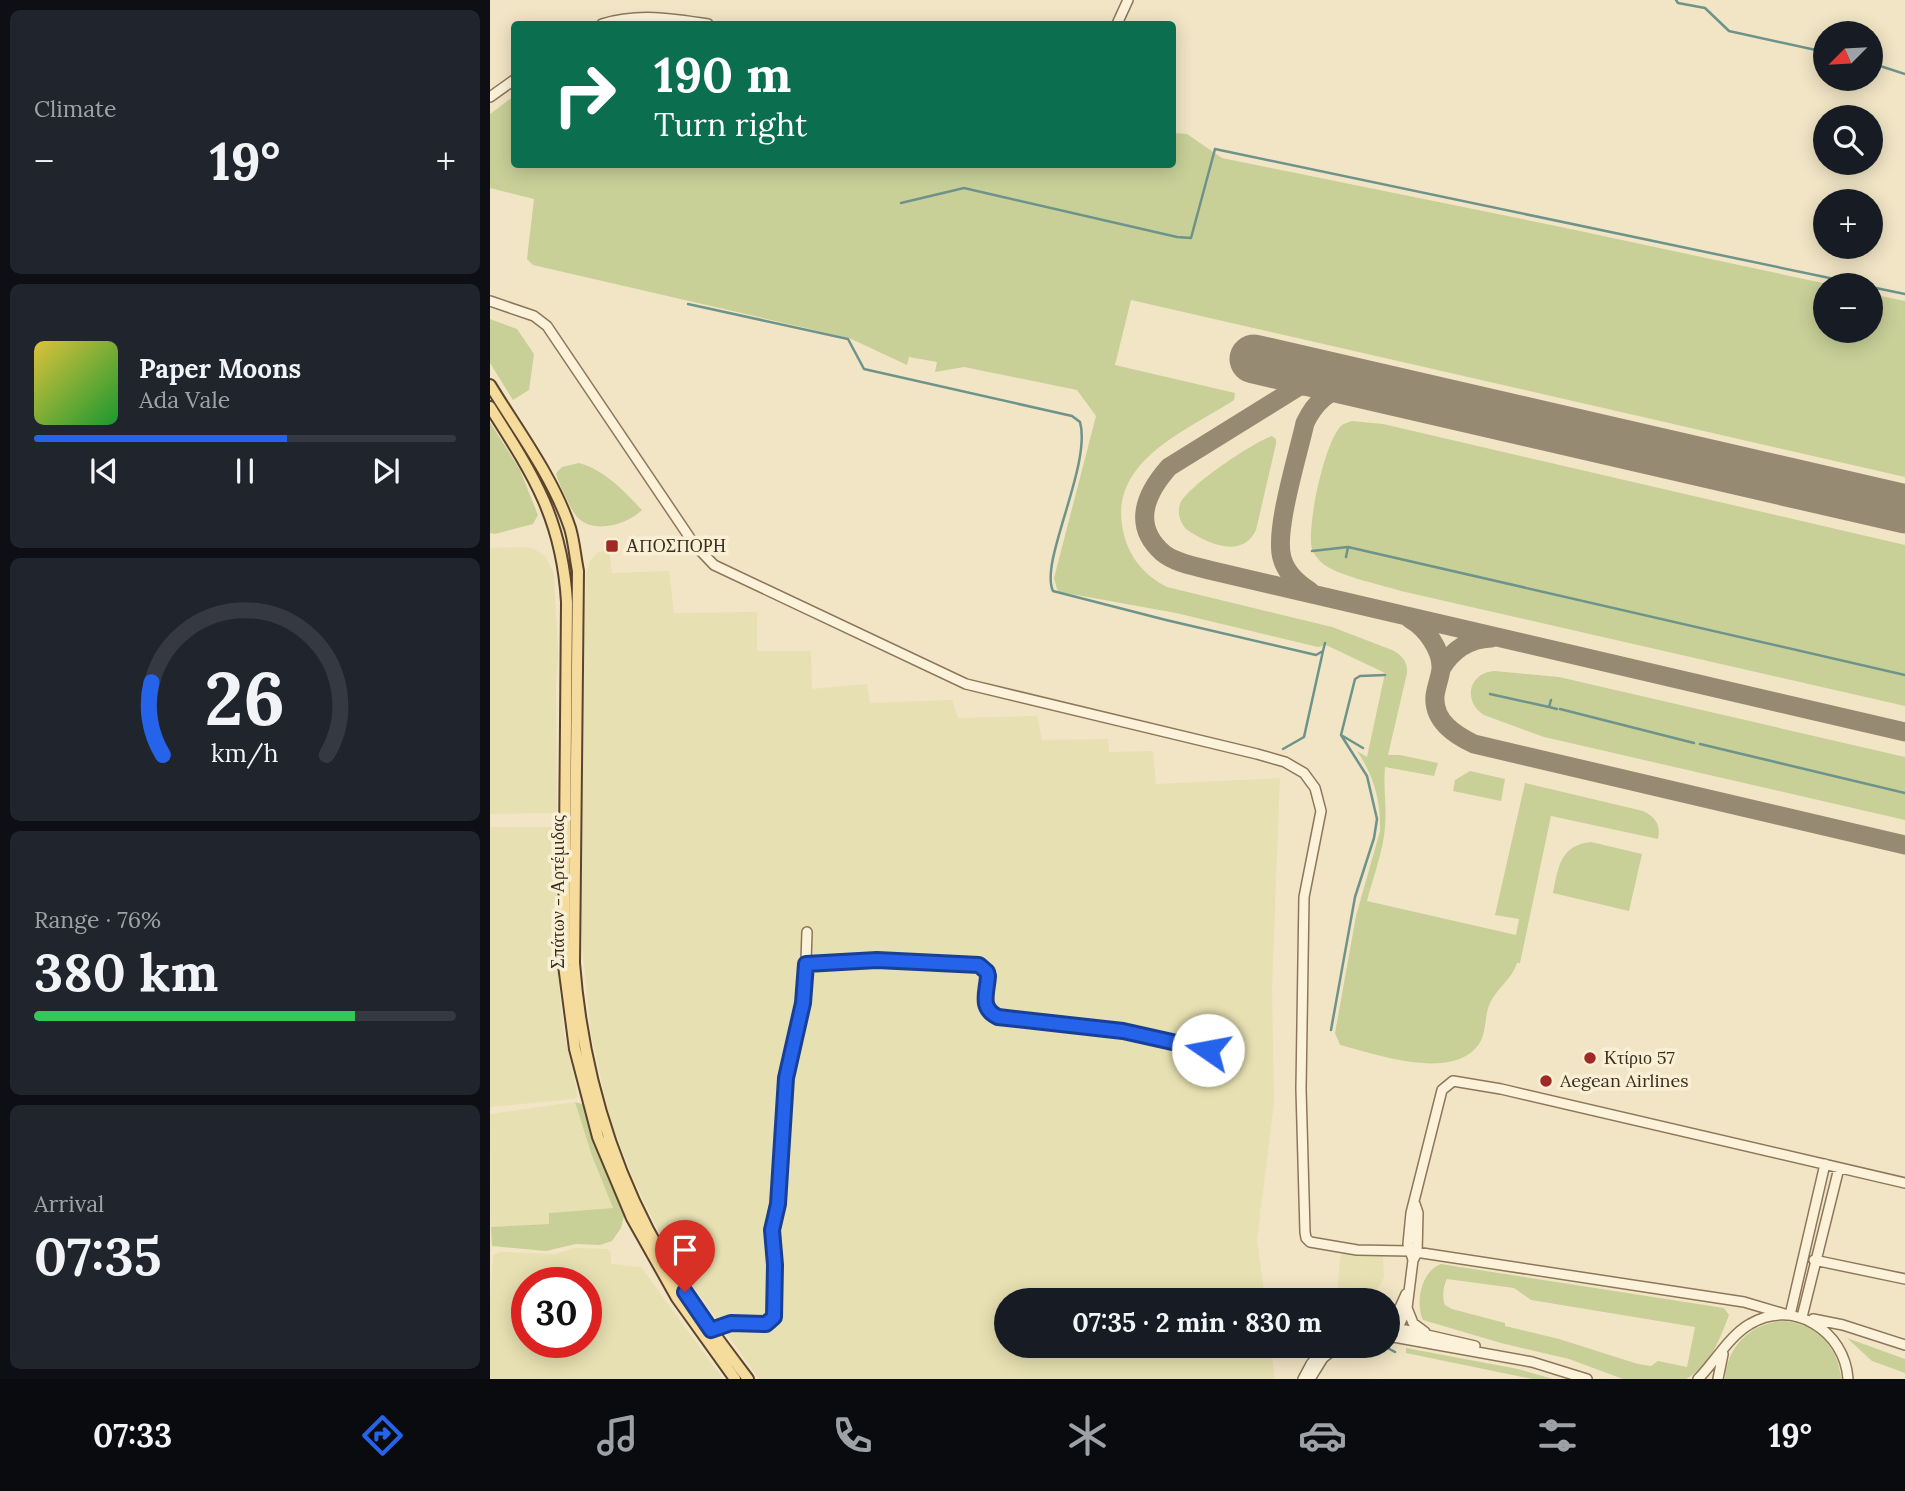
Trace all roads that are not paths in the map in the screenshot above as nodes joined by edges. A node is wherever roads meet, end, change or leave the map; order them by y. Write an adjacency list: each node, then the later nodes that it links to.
1 (1128, 0): 4 (street)
2 (614, 21): 3 (street)
3 (689, 21)
4 (1118, 21)
5 (511, 82): 6 (street)
6 (490, 97)
7 (490, 301): 16 (street)
8 (490, 385): 26 (main road, Σπάτων - Αρτέμιδας)
9 (490, 407): 35 (main road, Σπάτων - Αρτέμιδας)
10 (807, 932): 11 (street)
11 (806, 964): 12 (street); 26 (street)
12 (1208, 1050)
13 (1825, 1164): 14 (street); 16 (street); 17 (street)
14 (1839, 1168): 15 (street); 18 (street)
15 (1905, 1183)
16 (1413, 1255): 20 (street); 23 (street)
17 (1804, 1257): 18 (street); 23 (street)
18 (1817, 1260): 19 (street); 25 (street)
19 (1905, 1279)
20 (1409, 1282): 21 (street); 22 (street)
21 (1400, 1306)
22 (1407, 1308): 24 (street); 29 (street)
23 (1789, 1315): 25 (street); 31 (street)
24 (1400, 1318)
25 (1802, 1318): 30 (street); 42 (street)
26 (711, 1330): 36 (main road, Σπάτων - Αρτέμιδας)
27 (1400, 1332): 29 (street)
28 (1400, 1333): 34 (street)
29 (1430, 1335): 34 (street)
30 (1905, 1345)
31 (1727, 1346): 40 (street); 41 (street)
32 (1316, 1358): 37 (street)
33 (1323, 1358): 38 (street)
34 (1515, 1359): 39 (street)
35 (735, 1379)
36 (748, 1379)
37 (1303, 1379)
38 (1310, 1379)
39 (1587, 1379)
40 (1698, 1379)
41 (1718, 1379)
42 (1848, 1379)

